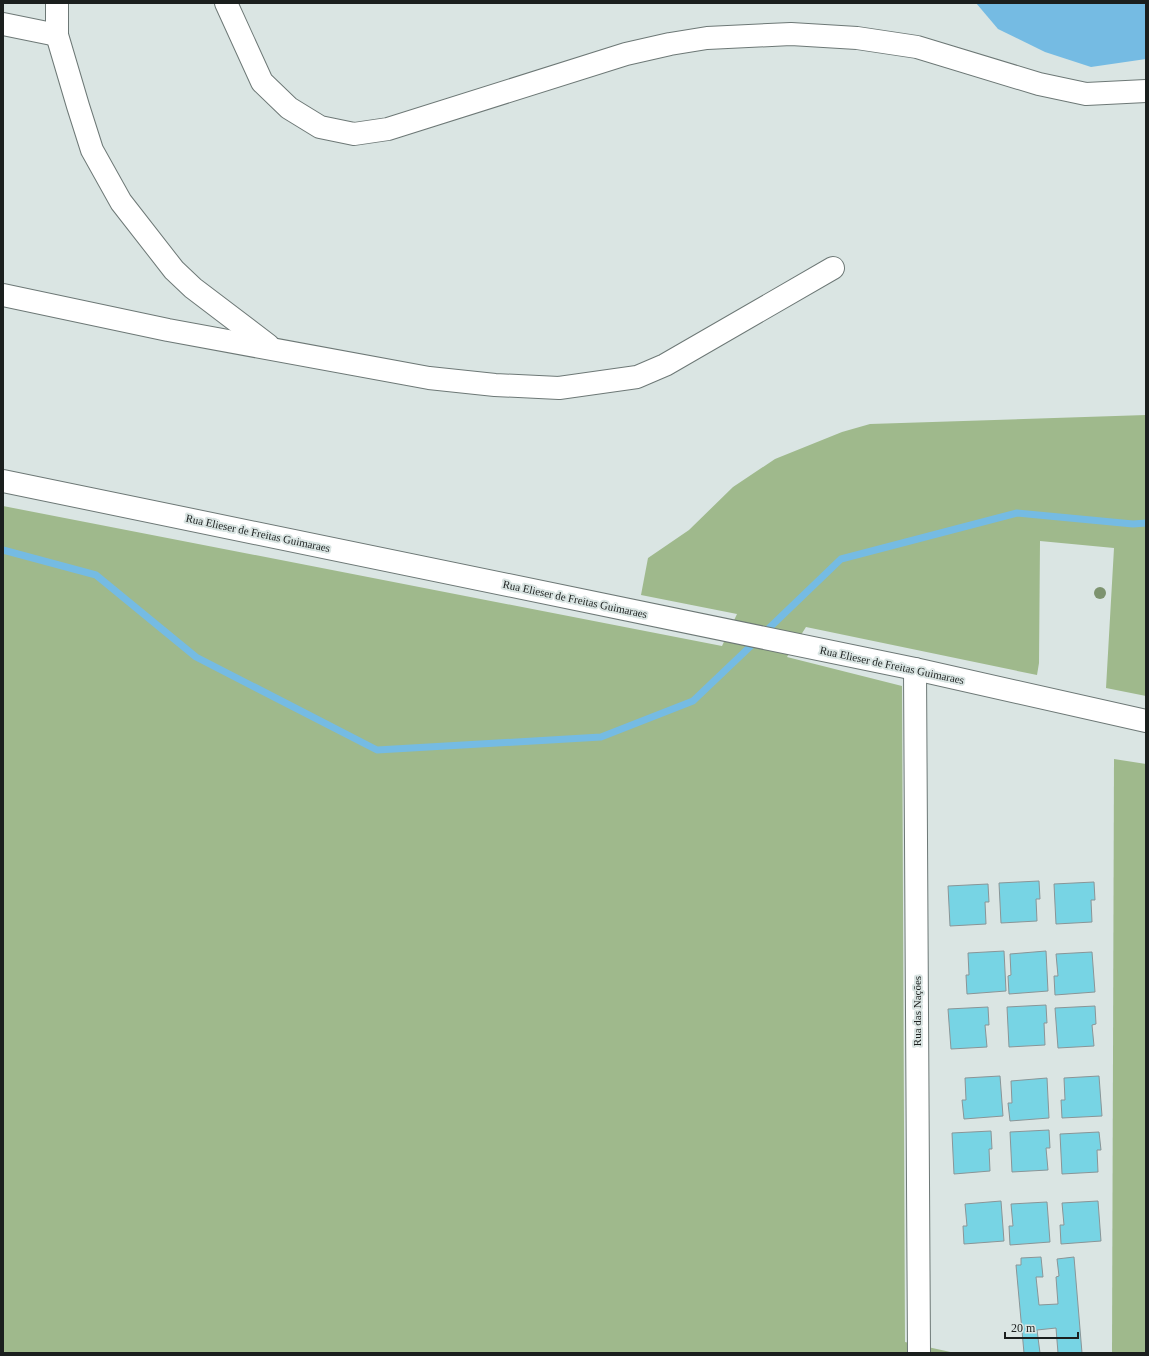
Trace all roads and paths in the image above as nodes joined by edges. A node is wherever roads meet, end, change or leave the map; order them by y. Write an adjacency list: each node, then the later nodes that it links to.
1 (57, 3): 4 (street)
2 (226, 3): 5 (street)
3 (3, 24): 4 (street)
4 (57, 35): 8 (street)
5 (1146, 91)
6 (833, 268): 8 (street)
7 (3, 295): 8 (street)
8 (272, 348)
9 (3, 481): 10 (street, Rua Elieser de Freitas Guimaraes)
10 (915, 669): 11 (street, Rua Elieser de Freitas Guimaraes); 12 (street, Rua das Nações)
11 (1146, 721)
12 (919, 1353)

